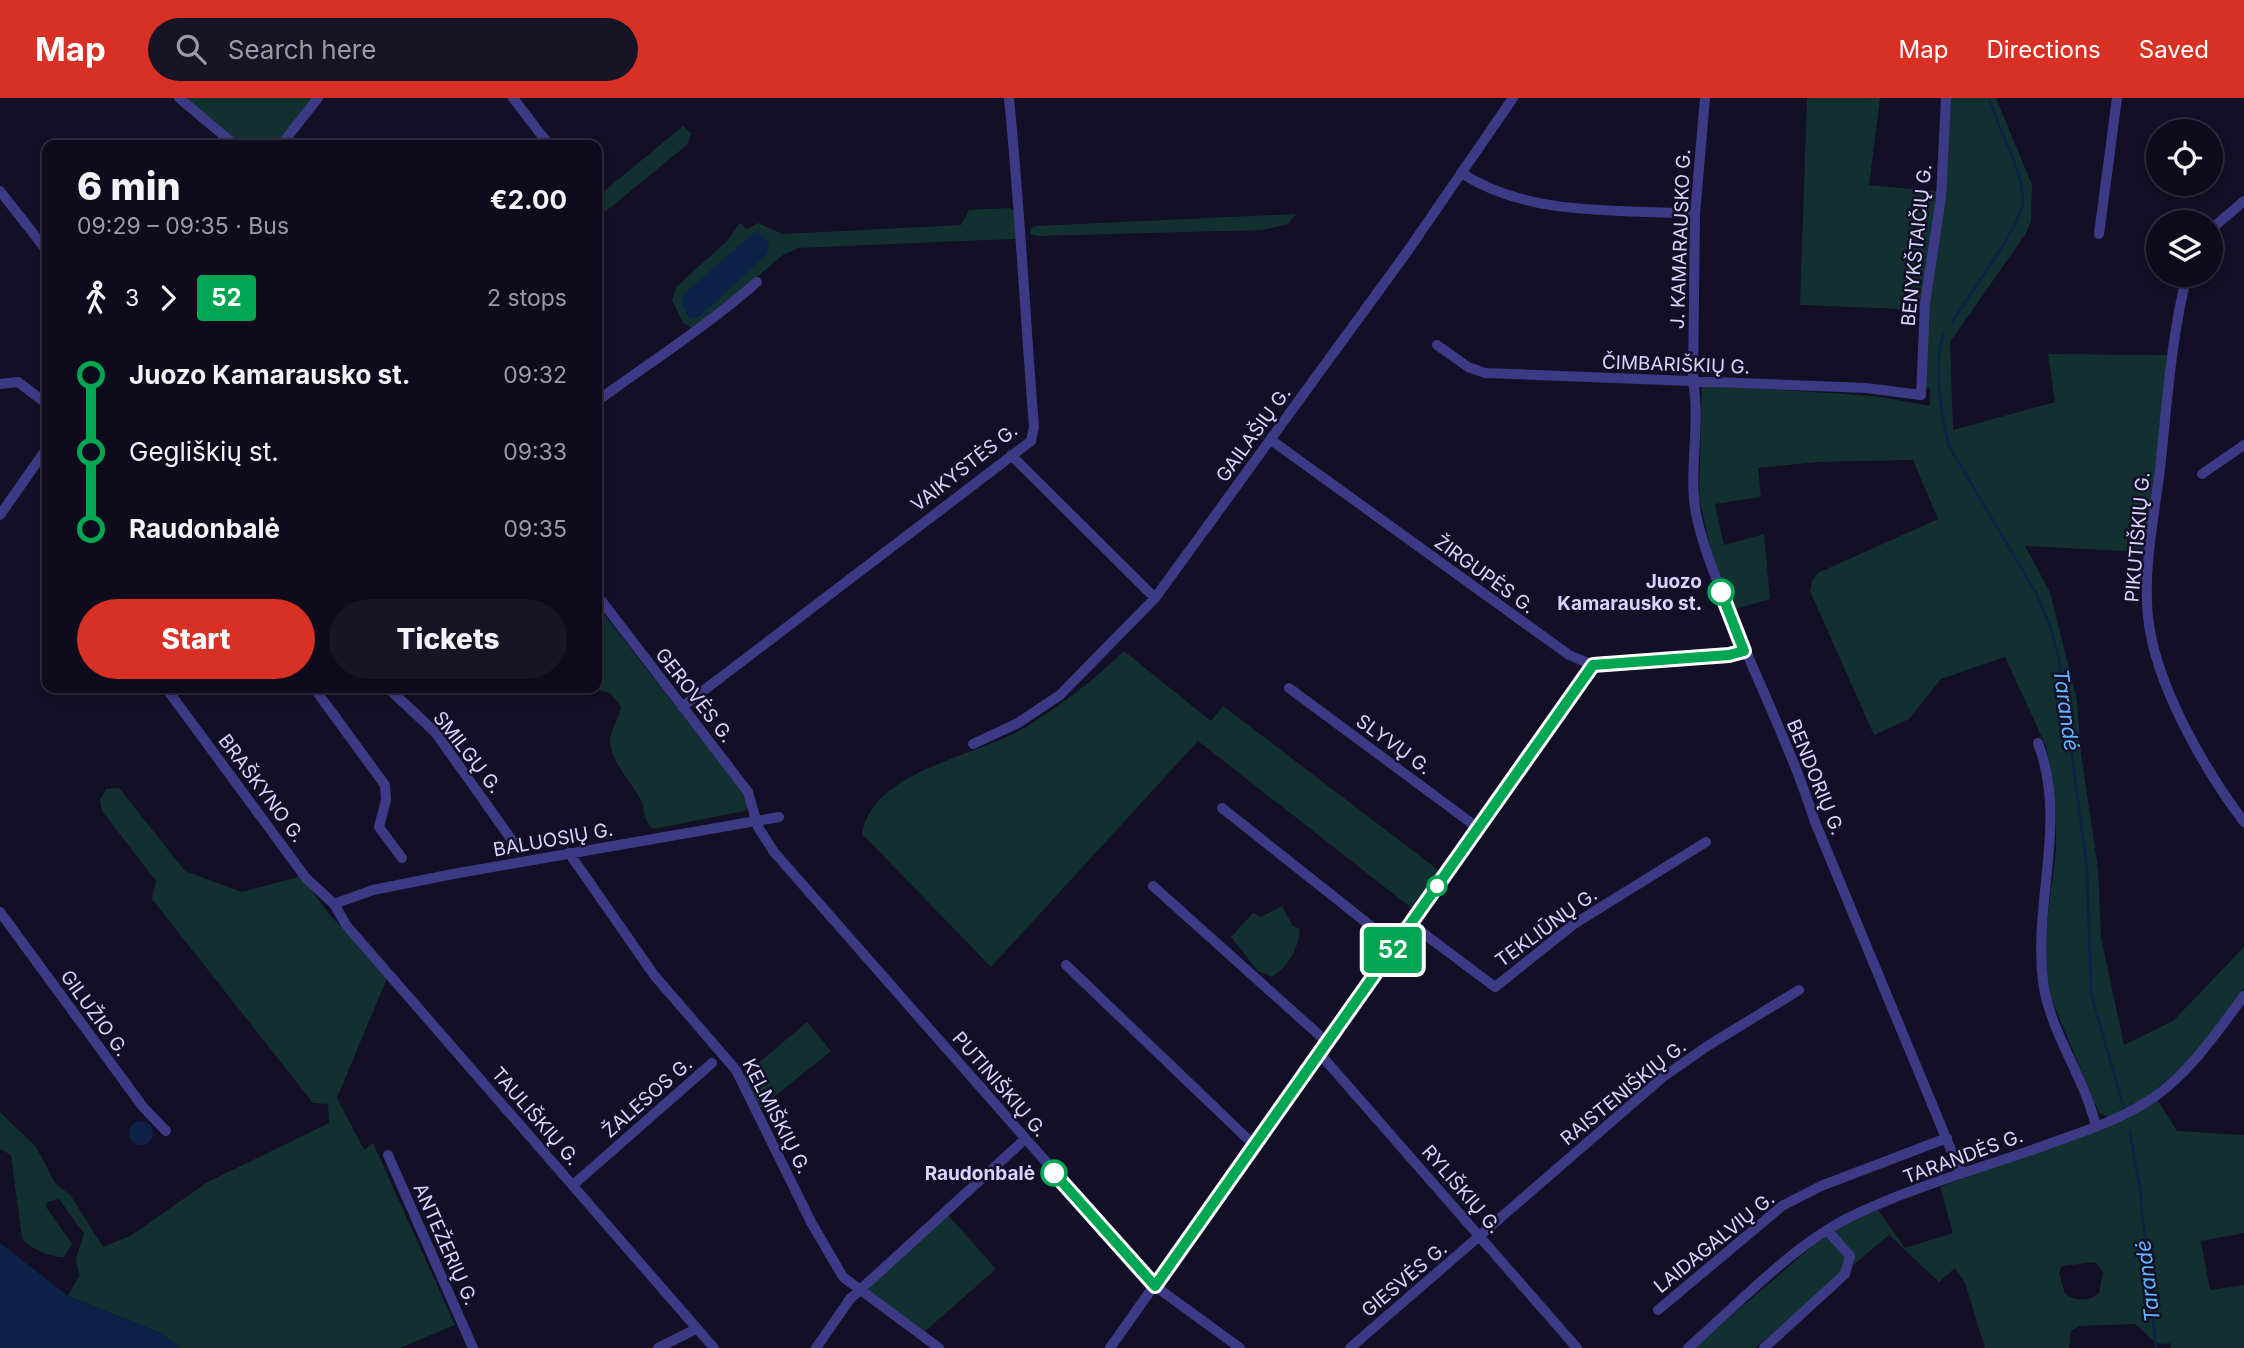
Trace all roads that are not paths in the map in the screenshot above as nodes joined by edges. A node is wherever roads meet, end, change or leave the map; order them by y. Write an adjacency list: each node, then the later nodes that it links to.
1 (179, 98): 9 (street)
2 (318, 98): 10 (street)
3 (513, 98): 11 (street)
4 (1009, 98): 30 (street, VAIKYSTĖS G.)
5 (1513, 98): 12 (street, GAILAŠIŲ G.)
6 (1705, 98): 15 (street, J. KAMARAUSKO G.)
7 (1946, 98): 24 (street, BENYKŠTAIČIŲ G.)
8 (2116, 98): 17 (street)
9 (228, 140)
10 (285, 140)
11 (546, 140)
12 (1463, 174): 15 (street); 27 (street, GAILAŠIŲ G.)
13 (0, 191): 18 (street)
14 (2244, 201): 16 (street)
15 (1695, 214): 22 (street, J. KAMARAUSKO G.)
16 (2223, 219)
17 (2099, 234)
18 (42, 245)
19 (757, 282): 25 (street)
20 (2185, 287): 47 (street, PIKUTIŠKIŲ G.)
21 (1437, 345): 22 (street, ČIMBARIŠKIŲ G.)
22 (1693, 382): 24 (street, ČIMBARIŠKIŲ G.); 35 (street, BENDORIŲ G.)
23 (0, 384): 26 (street)
24 (1921, 395)
25 (602, 397)
26 (42, 400)
27 (1271, 440): 33 (street, GAILAŠIŲ G.); 36 (street, ŽIRGUPĖS G.)
28 (2244, 445): 31 (street)
29 (42, 455): 32 (street)
30 (1011, 455): 33 (street); 41 (street, VAIKYSTĖS G.)
31 (2202, 474)
32 (0, 515)
33 (1155, 598): 43 (street, GAILAŠIŲ G.)
34 (602, 602): 41 (street, GEROVĖS G.)
35 (1744, 651): 36 (street); 66 (street, BENDORIŲ G.)
36 (1593, 665): 48 (street)
37 (1289, 688): 48 (street, SLYVŲ G.)
38 (170, 693): 54 (street, BRAŠKYNO G.)
39 (318, 693): 52 (street)
40 (393, 693): 50 (street, SMILGŲ G.)
41 (682, 707): 46 (street, GEROVĖS G.)
42 (2038, 743): 64 (street)
43 (973, 744)
44 (1222, 808): 57 (street)
45 (779, 817): 46 (street, BALUOSIŲ G.)
46 (756, 821): 51 (street, BALUOSIŲ G.); 67 (street, PUTINIŠKIŲ G.)
47 (2244, 822)
48 (1478, 828): 56 (street)
49 (1706, 842): 56 (street, TEKLIŪNŲ G.)
50 (514, 843)
51 (569, 853): 54 (street, BALUOSIŲ G.); 75 (street, KELMIŠKIŲ G.)
52 (402, 858)
53 (1153, 886): 61 (street)
54 (334, 904): 71 (street, TAULIŠKIŲ G.)
55 (0, 912): 65 (street, GILUŽIO G.)
56 (1411, 924): 57 (street)
57 (1396, 946): 61 (street)
58 (1066, 965): 68 (street)
59 (1799, 990): 73 (street, RAISTENIŠKIŲ G.)
60 (2244, 996): 64 (street, TARANDĖS G.)
61 (1328, 1043): 62 (street)
62 (1320, 1054): 68 (street); 73 (street, RYLIŠKIŲ G.)
63 (712, 1063): 71 (street, ŽALESOS G.)
64 (2095, 1127): 70 (street, TARANDĖS G.)
65 (166, 1131)
66 (1947, 1138): 70 (street, BENDORIŲ G.); 76 (street, LAIDAGALVIŲ G.)
67 (1025, 1139): 74 (street, PUTINIŠKIŲ G.); 75 (street)
68 (1255, 1146): 74 (street)
69 (388, 1155): 78 (street, ANTEŽERIŲ G.)
70 (1961, 1174): 72 (street, TARANDĖS G.)
71 (573, 1185): 77 (street, TAULIŠKIŲ G.)
72 (1827, 1230): 87 (street, TARANDĖS G.); 88 (street)
73 (1481, 1236): 85 (street, GIESVĖS G.); 86 (street, RYLIŠKIŲ G.)
74 (1155, 1286): 83 (street); 84 (street, PUTINIŠKIŲ G.)
75 (859, 1291): 81 (street); 82 (street, KELMIŠKIŲ G.)
76 (1658, 1310)
77 (696, 1329): 79 (street); 80 (street, TAULIŠKIŲ G.)
78 (473, 1348)
79 (658, 1348)
80 (714, 1348)
81 (816, 1348)
82 (939, 1348)
83 (1110, 1348)
84 (1240, 1348)
85 (1350, 1348)
86 (1577, 1348)
87 (1688, 1348)
88 (1764, 1348)

